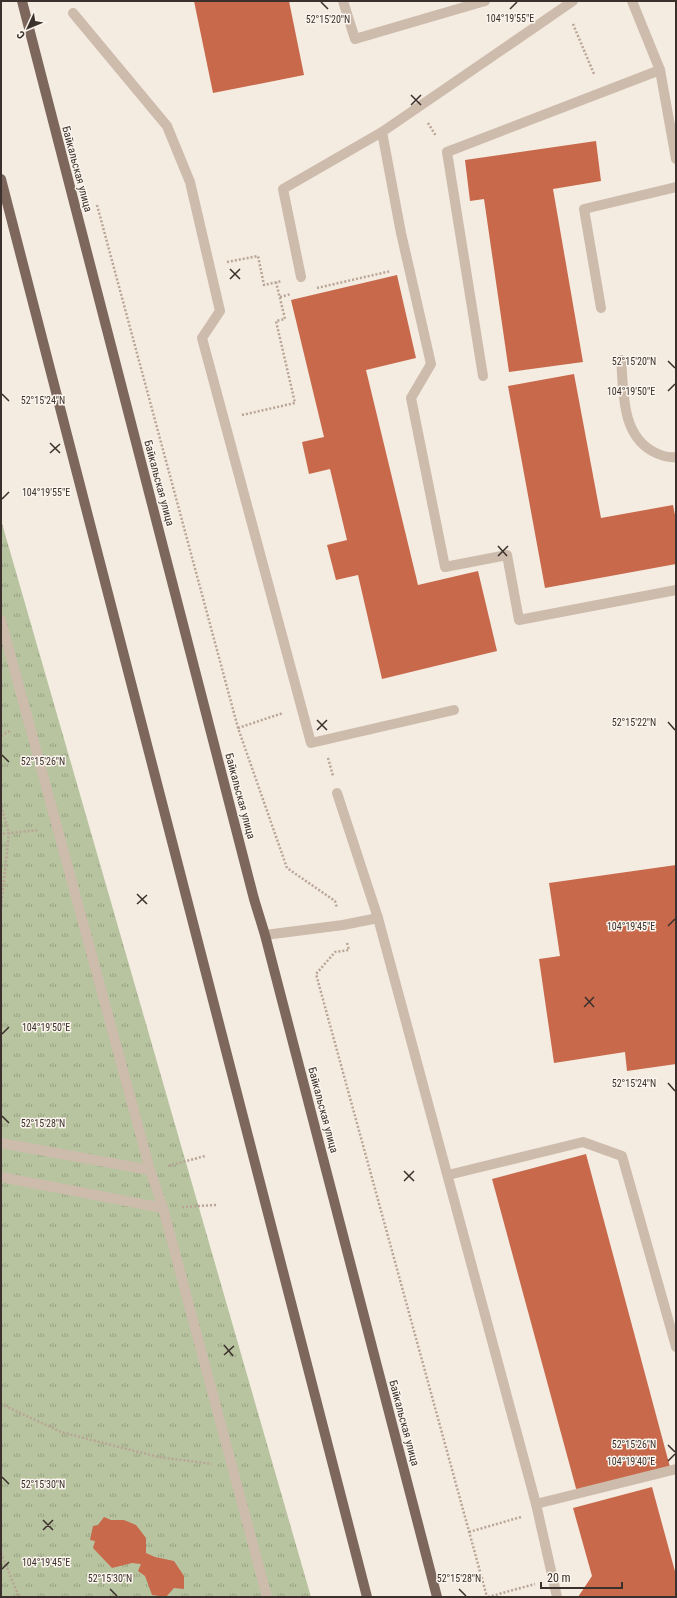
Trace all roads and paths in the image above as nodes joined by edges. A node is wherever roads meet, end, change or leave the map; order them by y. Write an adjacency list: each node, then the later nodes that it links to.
1 (22, 1): 42 (main road, Байкальская улица)
2 (343, 1): 3 (street)
3 (486, 1)
4 (632, 1): 7 (street)
5 (570, 4): 8 (path); 9 (street)
6 (73, 13): 16 (street)
7 (660, 70): 8 (street); 12 (street)
8 (602, 93): 11 (street)
9 (418, 108): 10 (street); 11 (path)
10 (382, 132): 17 (street); 18 (street)
11 (447, 152): 25 (street)
12 (676, 158)
13 (1, 179): 60 (main road)
14 (676, 188): 23 (street)
15 (96, 203): 32 (path)
16 (209, 266): 19 (path); 26 (street)
17 (409, 267): 20 (path); 28 (street)
18 (301, 277): 19 (path)
19 (276, 282): 22 (path)
20 (310, 290)
21 (295, 294): 22 (path)
22 (280, 297): 26 (path)
23 (600, 308)
24 (621, 360): 27 (street)
25 (483, 376)
26 (224, 419): 30 (street)
27 (676, 457)
28 (676, 590)
29 (1, 620): 36 (street)
30 (301, 708): 32 (path); 33 (street)
31 (454, 710): 33 (street)
32 (238, 728): 41 (path)
33 (324, 740): 34 (path)
34 (338, 793): 40 (street)
35 (1, 806): 37 (path)
36 (58, 828): 37 (path); 45 (street)
37 (9, 833): 38 (path); 39 (path)
38 (1, 834)
39 (1, 906)
40 (378, 918): 41 (street); 46 (street)
41 (343, 926): 42 (street); 55 (path)
42 (265, 935): 61 (main road, Байкальская улица)
43 (1, 1142): 45 (street)
44 (205, 1156): 45 (path)
45 (150, 1170): 49 (street)
46 (448, 1175): 50 (street); 54 (street)
47 (1, 1177): 49 (street)
48 (216, 1205): 49 (path)
49 (163, 1208): 52 (street)
50 (676, 1347)
51 (1, 1404): 52 (path)
52 (232, 1466): 59 (street)
53 (676, 1469): 54 (street)
54 (537, 1508): 55 (path); 57 (street)
55 (469, 1532): 62 (path)
56 (1, 1553): 58 (path)
57 (553, 1579): 62 (path); 63 (street)
58 (19, 1597)
59 (267, 1597)
60 (367, 1597)
61 (437, 1597)
62 (487, 1597)
63 (557, 1597)

